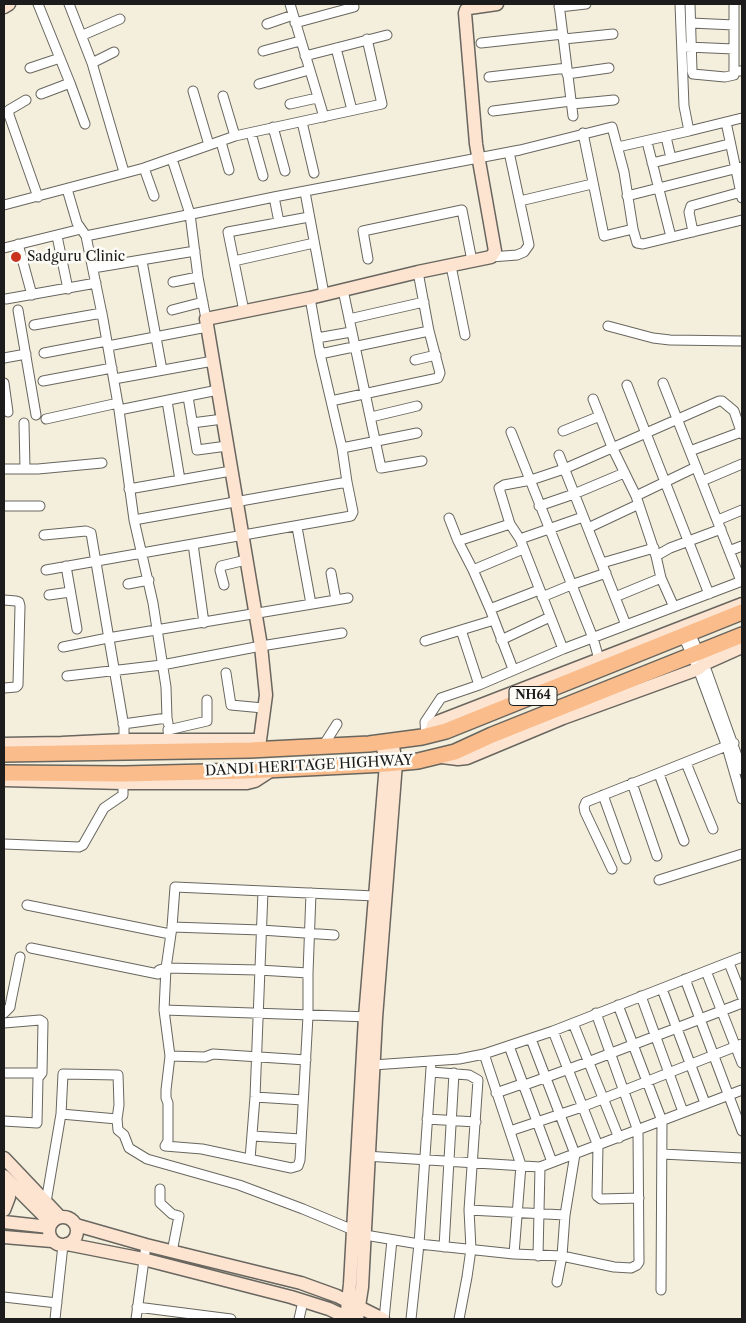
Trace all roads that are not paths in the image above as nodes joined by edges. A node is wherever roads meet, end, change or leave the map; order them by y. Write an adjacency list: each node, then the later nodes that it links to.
1 (9, 4): 10 (street)
2 (38, 4): 32 (street)
3 (69, 4): 19 (street)
4 (290, 4): 13 (street)
5 (497, 4): 69 (street)
6 (586, 4): 9 (street)
7 (680, 4): 26 (street)
8 (690, 4): 15 (street)
9 (559, 5): 21 (street)
10 (4, 7)
11 (354, 7): 13 (street)
12 (738, 7): 17 (street)
13 (294, 19): 16 (street); 24 (street)
14 (120, 20): 19 (street)
15 (691, 23): 17 (street); 26 (street)
16 (267, 24)
17 (734, 25): 22 (street)
18 (613, 34): 21 (street)
19 (83, 35): 33 (street)
20 (387, 35): 23 (street)
21 (564, 36): 25 (street); 37 (street)
22 (738, 38): 28 (street)
23 (367, 39): 27 (street); 49 (street)
24 (300, 41): 29 (street); 31 (street)
25 (481, 43)
26 (687, 47): 28 (street); 28 (street); 58 (street)
27 (336, 48): 31 (street); 49 (street)
28 (734, 49)
29 (263, 51)
30 (114, 52): 33 (street)
31 (306, 56): 36 (street)
32 (60, 58): 34 (street); 39 (street)
33 (92, 63): 77 (street)
34 (30, 68)
35 (609, 68): 37 (street)
36 (309, 70): 40 (street); 44 (street)
37 (567, 71): 38 (street); 47 (street)
38 (489, 77)
39 (70, 82): 42 (street); 56 (street)
40 (259, 84)
41 (193, 91): 66 (street)
42 (41, 94)
43 (223, 96): 61 (street)
44 (317, 98): 48 (street); 52 (street)
45 (26, 100): 87 (street)
46 (614, 100): 47 (street)
47 (572, 103): 50 (street); 51 (street)
48 (290, 104)
49 (352, 110): 52 (street)
50 (493, 111)
51 (573, 116)
52 (324, 117): 54 (street)
53 (742, 118): 55 (street)
54 (302, 122): 57 (street); 78 (street)
55 (726, 122): 58 (street); 65 (street)
56 (84, 124)
57 (273, 127): 59 (street); 76 (street)
58 (689, 131): 62 (street)
59 (251, 133): 61 (street); 79 (street)
60 (583, 133): 67 (street); 68 (street); 80 (street)
61 (235, 136): 63 (street)
62 (666, 137): 64 (street); 70 (street)
63 (221, 142): 66 (street); 75 (street)
64 (647, 142): 67 (street); 72 (street)
65 (730, 144): 70 (street); 74 (street)
66 (209, 145): 71 (street)
67 (618, 147): 86 (street)
68 (509, 152): 69 (street); 89 (street)
69 (478, 158): 83 (street); 104 (street)
70 (671, 158): 72 (street)
71 (172, 159): 73 (street); 91 (street)
72 (652, 163): 81 (street)
73 (144, 168): 77 (street); 85 (street)
74 (739, 168): 81 (street); 84 (street)
75 (229, 170)
76 (285, 171)
77 (124, 172): 82 (street)
78 (314, 173)
79 (263, 176)
80 (592, 184): 89 (street); 95 (street)
81 (658, 188): 86 (street); 99 (street)
82 (67, 189): 87 (street); 96 (street)
83 (305, 192): 88 (street); 92 (street)
84 (741, 195): 97 (street)
85 (154, 196)
86 (627, 196): 95 (street)
87 (38, 197): 90 (street)
88 (274, 197): 91 (street); 94 (street)
89 (520, 200): 104 (street)
90 (4, 205)
91 (190, 214): 96 (street); 103 (street)
92 (309, 217): 94 (street); 100 (street)
93 (742, 220): 97 (street)
94 (279, 222): 107 (street)
95 (633, 229): 99 (street)
96 (84, 232): 98 (street); 110 (street)
97 (693, 232): 99 (street)
98 (56, 236): 101 (street); 115 (street)
99 (671, 237)
100 (314, 243): 107 (street); 117 (street)
101 (18, 244): 102 (street); 118 (street)
102 (4, 248)
103 (195, 251): 106 (street); 112 (street)
104 (491, 258): 108 (street)
105 (368, 259): 108 (street)
106 (142, 261): 110 (street); 134 (street)
107 (234, 261): 125 (street)
108 (472, 261): 109 (street)
109 (451, 266): 111 (street); 133 (street)
110 (93, 268): 114 (street)
111 (418, 272): 116 (street); 122 (street)
112 (198, 277): 113 (street); 121 (street)
113 (173, 282)
114 (96, 283): 115 (street); 126 (street)
115 (68, 289): 118 (street)
116 (344, 290): 117 (street); 127 (street)
117 (324, 294): 119 (street)
118 (32, 295): 120 (street)
119 (310, 298): 125 (street); 135 (street)
120 (6, 299)
121 (203, 302): 124 (street); 128 (street)
122 (424, 302): 127 (street); 131 (street)
123 (18, 310): 140 (street)
124 (172, 310)
125 (244, 311): 128 (street)
126 (102, 313): 129 (street); 137 (street)
127 (349, 319): 132 (street)
128 (207, 323): 134 (street); 145 (street)
129 (34, 325)
130 (608, 326): 136 (street)
131 (429, 331): 138 (street); 142 (street)
132 (351, 332): 135 (street); 138 (street)
133 (465, 335)
134 (157, 338): 137 (street); 147 (street)
135 (317, 338): 141 (street)
136 (742, 342)
137 (107, 343): 139 (street); 146 (street)
138 (355, 346): 141 (street); 154 (street)
139 (44, 353)
140 (26, 354): 143 (street); 163 (street)
141 (320, 354): 158 (street)
142 (436, 355): 144 (street); 154 (street)
143 (4, 358)
144 (414, 360)
145 (213, 361): 147 (street); 153 (street)
146 (112, 368): 148 (street); 149 (street)
147 (162, 370): 148 (street)
148 (114, 379): 160 (street)
149 (43, 380)
150 (663, 383): 168 (street)
151 (4, 384): 162 (street)
152 (627, 386): 173 (street)
153 (218, 390): 155 (street); 167 (street)
154 (365, 393): 158 (street); 165 (street)
155 (188, 397): 157 (street); 170 (street)
156 (593, 398): 164 (street)
157 (167, 401): 160 (street); 191 (street)
158 (331, 401): 179 (street)
159 (417, 406): 165 (street)
160 (118, 407): 166 (street); 196 (street)
161 (738, 410): 168 (street); 175 (street)
162 (8, 412)
163 (36, 415)
164 (600, 416): 171 (street); 178 (street)
165 (371, 417): 176 (street)
166 (46, 419)
167 (223, 419): 170 (street); 177 (street)
168 (677, 419): 173 (street); 180 (street)
169 (24, 423): 187 (street)
170 (192, 423): 177 (street)
171 (563, 431)
172 (511, 432): 192 (street)
173 (646, 432): 178 (street); 195 (street)
174 (417, 433): 176 (street)
175 (742, 433): 180 (street)
176 (376, 441): 179 (street); 182 (street)
177 (227, 446): 189 (street)
178 (612, 447): 188 (street); 190 (street)
179 (342, 448): 194 (street)
180 (690, 451): 185 (street)
181 (560, 455): 188 (street)
182 (422, 461)
183 (102, 463): 187 (street)
184 (742, 464): 193 (street)
185 (696, 467): 193 (street); 195 (street)
186 (4, 469): 187 (street)
187 (25, 469)
188 (564, 469): 192 (street); 197 (street)
189 (231, 471): 191 (street); 199 (street)
190 (624, 472): 197 (street); 198 (street)
191 (180, 480): 196 (street)
192 (530, 480): 202 (street); 206 (street)
193 (702, 481): 207 (street)
194 (347, 482): 199 (street); 209 (street)
195 (666, 484): 198 (street); 216 (street)
196 (129, 489): 208 (street)
197 (574, 494): 202 (street); 204 (street)
198 (637, 501): 210 (street); 221 (street)
199 (237, 503): 208 (street); 213 (street)
200 (4, 506): 201 (street)
201 (40, 506)
202 (539, 506): 211 (street)
203 (742, 510): 207 (street)
204 (583, 517): 210 (street); 211 (street)
205 (448, 518): 215 (street)
206 (510, 524): 214 (street); 215 (street)
207 (719, 524): 216 (street); 220 (street)
208 (133, 525): 222 (street)
209 (297, 527): 213 (street); 245 (street)
210 (588, 528): 225 (street)
211 (548, 529): 214 (street); 236 (street)
212 (44, 535): 224 (street)
213 (242, 536): 217 (street); 223 (street)
214 (520, 539): 219 (street)
215 (458, 541): 228 (street)
216 (689, 541): 221 (street); 239 (street)
217 (193, 544): 222 (street); 253 (street)
218 (742, 546): 220 (street)
219 (523, 549): 228 (street); 238 (street)
220 (729, 551): 233 (street)
221 (655, 552): 225 (street); 231 (street)
222 (142, 553): 224 (street); 232 (street)
223 (246, 560): 235 (street); 250 (street)
224 (96, 562): 226 (street); 261 (street)
225 (602, 563): 229 (street)
226 (66, 566): 227 (street); 237 (street)
227 (46, 570)
228 (473, 570): 248 (street)
229 (606, 573): 236 (street); 241 (street)
230 (331, 574): 244 (street)
231 (662, 578): 241 (street); 247 (street)
232 (149, 580): 234 (street); 256 (street)
233 (742, 581): 239 (street)
234 (128, 584)
235 (224, 585)
236 (570, 585): 238 (street); 262 (street)
237 (70, 592): 240 (street); 255 (street)
238 (540, 593): 248 (street); 251 (street)
239 (709, 594): 247 (street)
240 (49, 595)
241 (615, 596): 254 (street)
242 (348, 598): 244 (street)
243 (4, 600): 277 (street)
244 (336, 600): 245 (street)
245 (311, 604): 250 (street)
246 (742, 604): 269 (street)
247 (674, 607): 254 (street)
248 (490, 609): 252 (street)
249 (742, 612): 259 (highway, DANDI HERITAGE HIGHWAY / NH64)
250 (255, 614): 253 (street); 265 (street)
251 (550, 617): 263 (street); 268 (street)
252 (494, 620): 257 (street); 263 (street)
253 (204, 623): 256 (street)
254 (626, 625): 262 (street)
255 (77, 629)
256 (158, 630): 261 (street); 271 (street)
257 (461, 630): 264 (street); 276 (street)
258 (342, 633): 265 (street)
259 (687, 634): 270 (street); 284 (highway, DANDI HERITAGE HIGHWAY / NH64)
260 (742, 635): 270 (highway, DANDI HERITAGE HIGHWAY / NH64)
261 (108, 638): 266 (street); 273 (street)
262 (593, 638): 268 (street); 269 (street)
263 (501, 640): 272 (street)
264 (425, 641)
265 (261, 646): 271 (street); 279 (street)
266 (63, 647)
267 (742, 647): 270 (street)
268 (563, 650): 272 (street)
269 (599, 659): 284 (street)
270 (698, 660): 288 (street); 294 (highway, DANDI HERITAGE HIGHWAY / NH64)
271 (162, 665): 273 (street); 280 (street)
272 (513, 669): 276 (street)
273 (113, 671): 275 (street); 281 (street)
274 (226, 673): 279 (street)
275 (67, 676)
276 (479, 685): 284 (street)
277 (4, 688)
278 (207, 700): 283 (street)
279 (263, 710): 283 (street)
280 (167, 718): 281 (street); 283 (street)
281 (123, 724): 289 (street)
282 (337, 724): 290 (street)
283 (168, 735): 289 (street)
284 (428, 735): 285 (highway, DANDI HERITAGE HIGHWAY / NH64)
285 (387, 741): 290 (highway, DANDI HERITAGE HIGHWAY / NH64); 294 (street)
286 (62, 743): 287 (street); 289 (street); 291 (street)
287 (4, 744)
288 (730, 745): 293 (street); 295 (street); 304 (street)
289 (124, 746): 290 (highway, DANDI HERITAGE HIGHWAY / NH64); 291 (highway, DANDI HERITAGE HIGHWAY / NH64); 299 (highway)
290 (320, 746)
291 (75, 753): 292 (highway, NH64)
292 (4, 754)
293 (686, 763): 298 (street); 306 (street)
294 (391, 764): 299 (highway, DANDI HERITAGE HIGHWAY / NH64); 305 (street)
295 (742, 770)
296 (4, 773): 297 (highway, NH64)
297 (63, 773): 299 (highway, DANDI HERITAGE HIGHWAY / NH64); 301 (highway)
298 (659, 774): 302 (street); 307 (street)
299 (124, 778): 301 (street); 308 (street)
300 (4, 780): 301 (street)
301 (78, 782)
302 (632, 783): 303 (street); 310 (street)
303 (603, 795): 311 (street); 312 (street)
304 (742, 799)
305 (387, 815): 316 (street); 342 (street)
306 (713, 829)
307 (684, 841)
308 (4, 844)
309 (742, 854): 313 (street)
310 (657, 856)
311 (626, 859)
312 (612, 869)
313 (658, 880)
314 (263, 891): 315 (street); 318 (street); 319 (street)
315 (311, 893): 316 (street); 320 (street)
316 (375, 896): 342 (street)
317 (27, 904): 319 (street)
318 (261, 930): 319 (street); 320 (street); 327 (street)
319 (171, 931): 326 (street)
320 (309, 934): 321 (street); 329 (street)
321 (334, 935)
322 (31, 948): 326 (street)
323 (20, 957): 338 (street)
324 (742, 957): 325 (street)
325 (729, 963): 328 (street); 333 (street)
326 (166, 968): 327 (street); 336 (street)
327 (259, 970): 329 (street); 339 (street)
328 (706, 971): 330 (street); 337 (street)
329 (308, 973): 341 (street)
330 (685, 979): 331 (street); 343 (street)
331 (662, 989): 332 (street); 346 (street)
332 (641, 996): 335 (street); 348 (street)
333 (742, 996)
334 (742, 1003): 337 (street)
335 (618, 1005): 340 (street); 350 (street)
336 (164, 1010): 339 (street); 355 (street)
337 (722, 1011): 343 (street); 351 (street)
338 (4, 1013)
339 (259, 1013): 341 (street); 356 (street)
340 (596, 1013): 345 (street); 353 (street)
341 (308, 1016): 342 (street); 358 (street)
342 (370, 1018): 363 (street); 401 (street)
343 (701, 1019): 346 (street); 357 (street)
344 (4, 1023): 367 (street)
345 (573, 1023): 347 (street); 360 (street)
346 (676, 1027): 348 (street); 361 (street)
347 (553, 1031): 349 (street); 364 (street)
348 (656, 1035): 350 (street); 369 (street)
349 (531, 1038): 352 (street); 370 (street)
350 (633, 1045): 353 (street); 371 (street)
351 (739, 1045): 357 (street); 362 (street)
352 (508, 1046): 354 (street); 372 (street)
353 (611, 1053): 360 (street); 373 (street)
354 (484, 1054): 359 (street); 375 (street)
355 (170, 1056): 356 (street); 404 (street)
356 (257, 1056): 358 (street); 377 (street)
357 (714, 1056): 361 (street); 376 (street)
358 (306, 1060): 379 (street)
359 (430, 1061): 363 (street); 365 (street)
360 (588, 1062): 364 (street); 378 (street)
361 (690, 1064): 369 (street); 380 (street)
362 (742, 1064)
363 (373, 1065): 401 (street)
364 (567, 1069): 370 (street); 381 (street)
365 (431, 1072): 368 (street); 386 (street)
366 (4, 1073): 367 (street)
367 (42, 1073): 387 (street)
368 (454, 1073): 388 (street); 390 (street)
369 (669, 1073): 371 (street); 382 (street)
370 (545, 1078): 372 (street); 384 (street)
371 (646, 1081): 373 (street); 389 (street)
372 (522, 1086): 375 (street); 391 (street)
373 (624, 1090): 378 (street); 392 (street)
374 (742, 1090): 376 (street)
375 (496, 1093): 393 (street)
376 (729, 1096): 380 (street); 394 (street)
377 (255, 1097): 379 (street); 395 (street)
378 (602, 1099): 381 (street); 396 (street)
379 (303, 1100): 397 (street)
380 (705, 1103): 382 (street)
381 (582, 1107): 384 (street); 398 (street)
382 (683, 1112): 389 (street)
383 (61, 1114): 385 (street); 385 (street); 414 (street)
384 (559, 1115): 391 (street); 399 (street)
385 (117, 1119): 423 (street)
386 (427, 1119): 388 (street); 405 (street)
387 (4, 1121)
388 (450, 1121): 390 (street); 406 (street)
389 (662, 1121): 392 (street); 400 (street)
390 (476, 1122): 408 (street)
391 (537, 1123): 393 (street); 407 (street)
392 (638, 1130): 396 (street); 413 (street)
393 (510, 1131): 409 (street)
394 (742, 1131)
395 (253, 1136): 397 (street); 404 (street)
396 (619, 1138): 398 (street)
397 (301, 1139): 404 (street)
398 (598, 1146): 399 (street); 413 (street)
399 (575, 1154): 407 (street); 419 (street)
400 (662, 1154): 403 (street); 437 (street)
401 (363, 1156): 405 (street); 423 (street)
402 (4, 1158): 414 (street)
403 (742, 1158)
404 (250, 1159)
405 (424, 1160): 406 (street); 427 (street)
406 (449, 1162): 408 (street); 429 (street)
407 (552, 1162): 410 (street)
408 (472, 1163): 409 (street); 416 (street)
409 (521, 1165): 410 (street); 417 (street)
410 (540, 1167): 418 (street)
411 (5, 1177): 415 (street); 421 (street)
412 (160, 1189): 431 (street)
413 (639, 1198): 434 (street)
414 (46, 1202): 421 (street)
415 (4, 1210)
416 (468, 1210): 417 (street); 430 (street)
417 (517, 1213): 418 (street); 432 (street)
418 (538, 1214): 419 (street); 433 (street)
419 (565, 1215): 434 (street)
420 (4, 1222): 421 (street)
421 (53, 1222): 422 (street); 426 (street)
422 (76, 1225): 426 (street); 428 (street)
423 (359, 1232): 425 (street); 443 (street)
424 (4, 1237): 426 (street)
425 (392, 1240): 427 (street); 448 (street)
426 (61, 1244): 435 (street); 440 (street)
427 (419, 1244): 429 (street); 449 (street)
428 (146, 1245): 431 (street); 435 (street)
429 (444, 1246): 430 (street)
430 (474, 1250): 432 (street); 450 (street); 451 (street)
431 (172, 1252): 443 (street)
432 (514, 1254): 433 (street)
433 (538, 1256): 434 (street)
434 (562, 1256): 436 (street)
435 (143, 1259): 439 (street); 441 (street)
436 (557, 1282)
437 (661, 1290)
438 (4, 1297): 440 (street)
439 (303, 1301): 442 (street); 447 (street)
440 (57, 1303): 444 (street)
441 (137, 1308): 445 (street); 446 (street)
442 (328, 1314): 443 (street)
443 (351, 1314): 448 (street)
444 (55, 1319)
445 (136, 1319)
446 (231, 1319)
447 (299, 1319)
448 (384, 1319)
449 (410, 1319)
450 (458, 1319)
451 (464, 1319)

